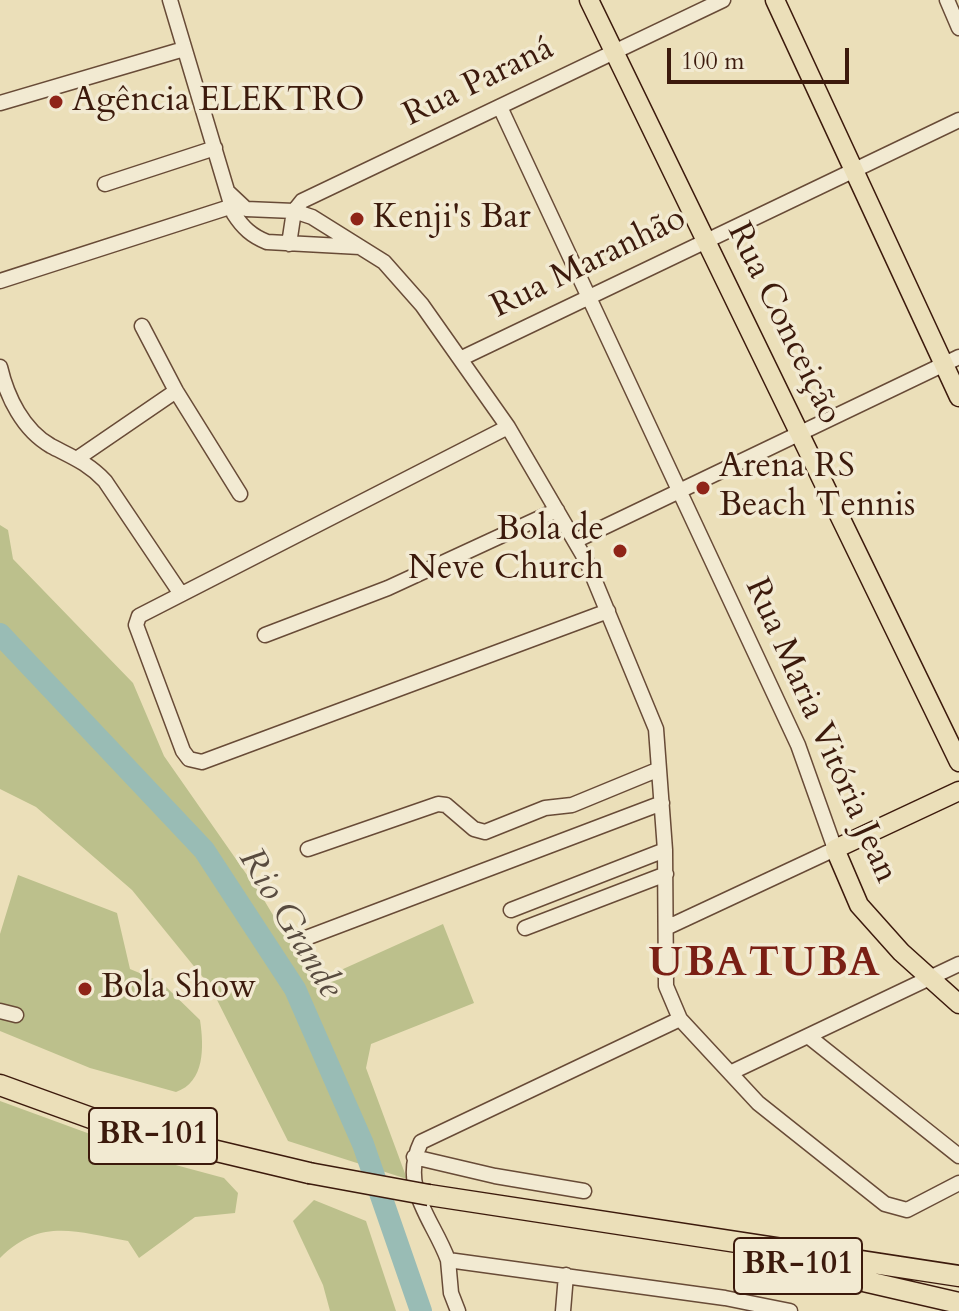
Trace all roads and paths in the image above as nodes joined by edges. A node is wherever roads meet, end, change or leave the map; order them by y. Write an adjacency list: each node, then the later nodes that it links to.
1 (170, 0): 7 (street)
2 (589, 0): 8 (main road, Rua Conceição)
3 (723, 0): 8 (street, Rua Paraná)
4 (775, 0): 13 (main road)
5 (947, 0): 6 (street)
6 (959, 28)
7 (184, 49): 9 (street); 12 (street)
8 (615, 51): 10 (street, Rua Paraná); 17 (main road, Rua Conceição)
9 (0, 103)
10 (500, 107): 16 (street, Rua Paraná); 21 (street, Rua Maria Vitória Jean)
11 (959, 120): 13 (street, Rua Maranhão)
12 (215, 148): 14 (street); 15 (street)
13 (854, 171): 17 (street, Rua Maranhão); 24 (main road)
14 (105, 184)
15 (233, 201): 16 (street); 18 (street); 20 (street)
16 (294, 211): 18 (street); 19 (street)
17 (707, 241): 21 (street, Rua Maranhão); 29 (main road, Rua Conceição)
18 (289, 244): 19 (street)
19 (365, 248): 23 (street)
20 (0, 281)
21 (589, 297): 23 (street, Rua Maranhão); 31 (street, Rua Maria Vitória Jean)
22 (142, 326): 26 (street)
23 (462, 358): 28 (street)
24 (951, 361): 27 (main road); 29 (street)
25 (0, 367): 30 (street)
26 (176, 391): 30 (street); 32 (street)
27 (959, 397)
28 (508, 427): 33 (street); 35 (street)
29 (800, 434): 31 (street); 38 (main road, Rua Conceição)
30 (78, 458): 35 (street)
31 (678, 492): 34 (street); 43 (street, Rua Maria Vitória Jean)
32 (240, 494)
33 (557, 510): 34 (street); 37 (street)
34 (575, 541): 36 (street)
35 (181, 594): 36 (street)
36 (608, 611): 39 (street)
37 (265, 635)
38 (959, 762)
39 (657, 770): 41 (street); 42 (street)
40 (959, 791): 43 (main road)
41 (662, 803): 44 (street); 49 (street)
42 (308, 849)
43 (835, 849): 47 (street); 51 (main road, Rua Maria Vitória Jean)
44 (665, 850): 45 (street); 46 (street)
45 (666, 874): 47 (street); 48 (street)
46 (511, 910)
47 (668, 927): 55 (street)
48 (525, 928)
49 (306, 938)
50 (959, 964): 51 (street)
51 (930, 978): 52 (main road, Rua Maria Vitória Jean); 56 (street)
52 (959, 1004)
53 (0, 1011): 54 (street)
54 (16, 1015)
55 (680, 1019): 57 (street); 60 (street)
56 (808, 1036): 57 (street); 59 (street)
57 (732, 1072): 61 (street)
58 (0, 1085): 63 (highway, BR-101, bridge)
59 (959, 1156)
60 (414, 1157): 62 (street); 64 (street)
61 (959, 1183)
62 (584, 1191)
63 (637, 1229): 66 (highway, BR-101); 67 (highway, BR-101)
64 (448, 1260): 65 (street); 69 (street)
65 (566, 1275): 68 (street); 70 (street)
66 (959, 1276)
67 (959, 1303)
68 (750, 1307): 71 (street)
69 (458, 1311)
70 (563, 1311)
71 (790, 1311)

